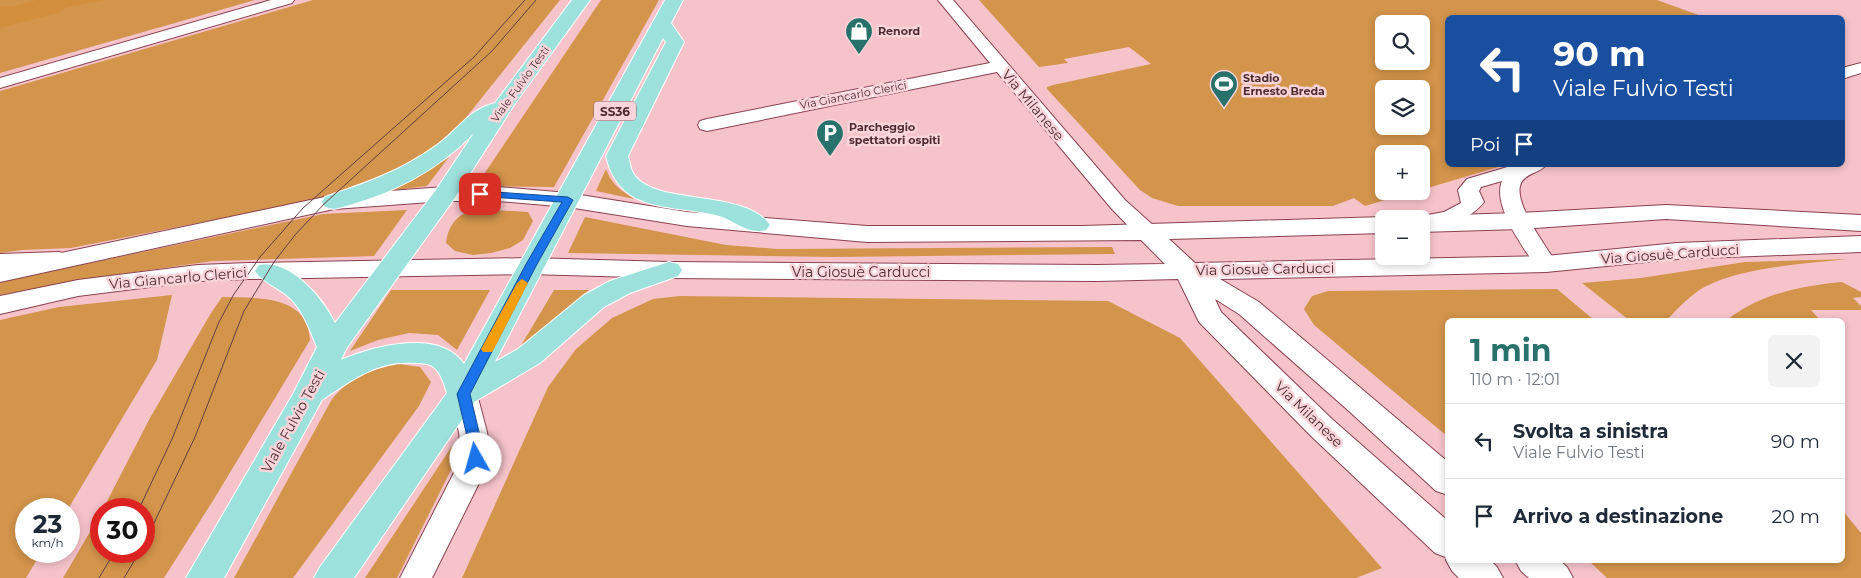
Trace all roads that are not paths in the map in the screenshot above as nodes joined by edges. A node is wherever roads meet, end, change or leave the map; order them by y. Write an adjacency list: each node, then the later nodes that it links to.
1 (287, 0): 9 (street)
2 (581, 0): 10 (main road, Viale Fulvio Testi)
3 (674, 0): 5 (main road, SS36)
4 (946, 0): 6 (street, Via Milanese)
5 (662, 23): 15 (main road, SS36); 21 (main road)
6 (1000, 66): 11 (street, Via Giancarlo Clerici); 23 (street, Via Milanese)
7 (1861, 68): 8 (street)
8 (1845, 73)
9 (0, 83)
10 (504, 103): 14 (main road, Viale Fulvio Testi); 16 (main road)
11 (707, 125)
12 (1529, 167): 18 (street)
13 (1531, 167): 17 (street)
14 (445, 194): 15 (main road); 16 (main road); 29 (main road, Viale Fulvio Testi)
15 (568, 200): 21 (main road); 28 (main road)
16 (334, 202): 25 (main road)
17 (1519, 221): 19 (main road); 20 (main road); 27 (street)
18 (1430, 222)
19 (1861, 223)
20 (1430, 224)
21 (757, 225): 23 (main road)
22 (1375, 225): 23 (main road)
23 (1147, 232): 31 (main road, Via Milanese)
24 (1861, 244): 27 (main road, Via Giosuè Carducci)
25 (71, 259): 26 (street); 33 (main road)
26 (0, 260)
27 (1546, 264): 31 (main road, Via Giosuè Carducci)
28 (530, 266): 29 (main road); 30 (main road, Via Giosuè Carducci); 37 (main road)
29 (389, 270): 32 (main road, Via Giancarlo Clerici); 35 (main road, Viale Fulvio Testi)
30 (669, 270): 31 (main road, Via Giosuè Carducci); 37 (main road)
31 (1187, 270): 38 (main road, Via Milanese); 39 (main road, Via Milanese)
32 (268, 271): 34 (main road, Via Giancarlo Clerici); 35 (main road)
33 (0, 274)
34 (0, 305)
35 (332, 347): 36 (main road, Viale Fulvio Testi)
36 (309, 394): 37 (main road); 42 (main road, Viale Fulvio Testi)
37 (464, 394): 43 (main road); 44 (street)
38 (1445, 479)
39 (1445, 540)
40 (1469, 563): 45 (main road)
41 (1537, 563): 46 (main road)
42 (205, 578)
43 (333, 578)
44 (416, 578)
45 (1484, 578)
46 (1554, 578)

